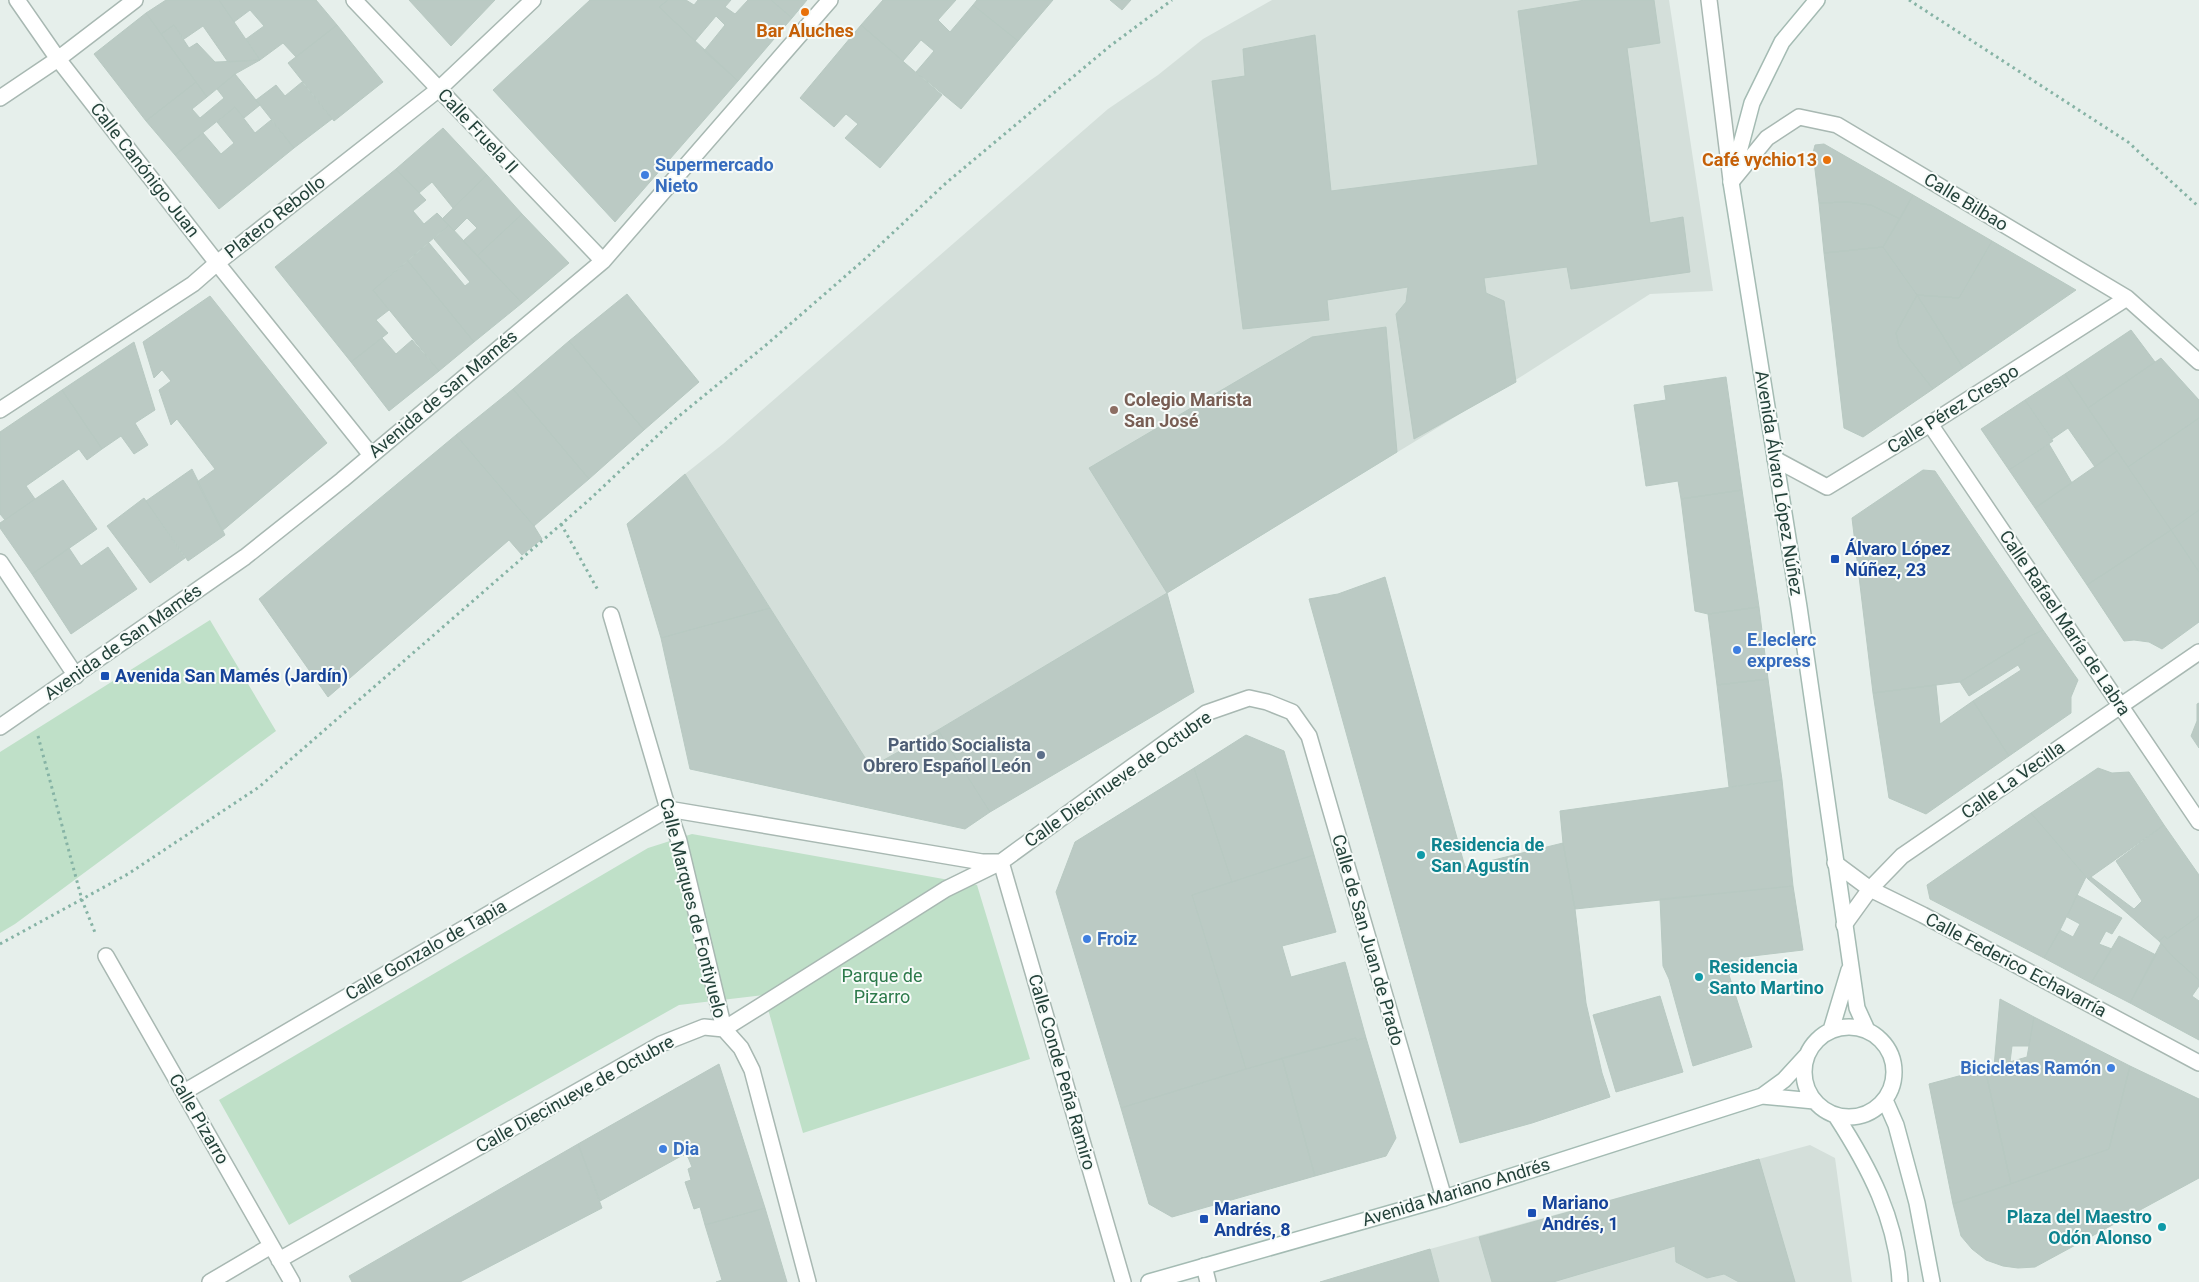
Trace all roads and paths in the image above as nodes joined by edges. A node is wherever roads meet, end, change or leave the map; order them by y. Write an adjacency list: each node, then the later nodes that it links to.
1 (16, 0): 10 (street, Calle Canónigo Juan)
2 (135, 0): 10 (street)
3 (354, 0): 11 (street, Calle Fruela II)
4 (533, 0): 11 (street, Platero Rebollo)
5 (830, 0): 15 (street, Avenida de San Mamés)
6 (1172, 0): 23 (path)
7 (1709, 0): 13 (street, Avenida Álvaro López Núñez)
8 (1817, 0): 13 (street)
9 (1909, 0): 14 (path)
10 (58, 59): 12 (street); 16 (street, Calle Canónigo Juan)
11 (439, 89): 15 (street, Calle Fruela II); 16 (street, Platero Rebollo)
12 (0, 98)
13 (1731, 182): 17 (street, Calle Bilbao); 22 (street, Avenida Álvaro López Núñez)
14 (2199, 208)
15 (603, 261): 21 (street, Avenida de San Mamés)
16 (217, 263): 19 (street, Platero Rebollo); 21 (street, Calle Canónigo Juan)
17 (2127, 298): 18 (street, Calle Bilbao); 20 (street, Calle Pérez Crespo)
18 (2199, 362)
19 (0, 410)
20 (1930, 424): 22 (street, Calle Pérez Crespo); 29 (street, Calle Rafael María de Labra)
21 (371, 455): 27 (street, Avenida de San Mamés)
22 (1775, 459): 35 (street, Avenida Álvaro López Núñez)
23 (561, 524): 25 (path); 37 (path)
24 (0, 562): 27 (street)
25 (611, 615): 32 (street, Calle Marques de Fontiyuelo)
26 (2199, 652): 29 (street, Calle La Vecilla)
27 (76, 676): 30 (street, Avenida de San Mamés)
28 (1267, 702): 34 (street, Calle Diecinueve de Octubre); 53 (street, Calle de San Juan de Prado)
29 (2120, 706): 33 (street, Calle Rafael María de Labra); 36 (street, Calle La Vecilla)
30 (0, 726)
31 (38, 736): 37 (path)
32 (668, 809): 34 (street); 43 (street, Calle Marques de Fontiyuelo); 48 (street, Calle Gonzalo de Tapia)
33 (2199, 822)
34 (1001, 862): 43 (street, Calle Diecinueve de Octubre); 60 (street, Calle Conde Peña Ramiro)
35 (1835, 863): 36 (street, Calle Federico Echavarría); 38 (street, Avenida Álvaro López Núñez)
36 (1870, 889): 38 (street, Calle La Vecilla); 47 (street, Calle Federico Echavarría)
37 (82, 900): 39 (path); 40 (path)
38 (1844, 925): 42 (street, Avenida Álvaro López Núñez)
39 (94, 932)
40 (0, 944)
41 (106, 956): 48 (street, Calle Pizarro)
42 (1850, 967): 44 (street, Avenida Álvaro López Núñez); 45 (street, Avenida Álvaro López Núñez)
43 (724, 1029): 55 (street, Calle Diecinueve de Octubre); 59 (street, Calle Marques de Fontiyuelo)
44 (1831, 1030): 45 (street); 46 (street)
45 (1867, 1030): 50 (street)
46 (1806, 1056): 49 (street, Avenida Mariano Andrés); 51 (street)
47 (2199, 1063)
48 (184, 1092): 54 (street, Calle Pizarro)
49 (1762, 1096): 51 (street, Avenida Mariano Andrés); 53 (street, Avenida Mariano Andrés)
50 (1885, 1100): 52 (street); 64 (street)
51 (1814, 1101): 52 (street)
52 (1836, 1116): 63 (street)
53 (1444, 1198): 56 (street, Avenida Mariano Andrés)
54 (271, 1246): 55 (street, Calle Pizarro); 57 (street)
55 (280, 1260): 58 (street, Calle Pizarro)
56 (1204, 1266): 61 (street, Avenida Mariano Andrés); 62 (street)
57 (210, 1282)
58 (292, 1282)
59 (808, 1282)
60 (1123, 1282)
61 (1149, 1282)
62 (1208, 1282)
63 (1900, 1282)
64 (1932, 1282)

